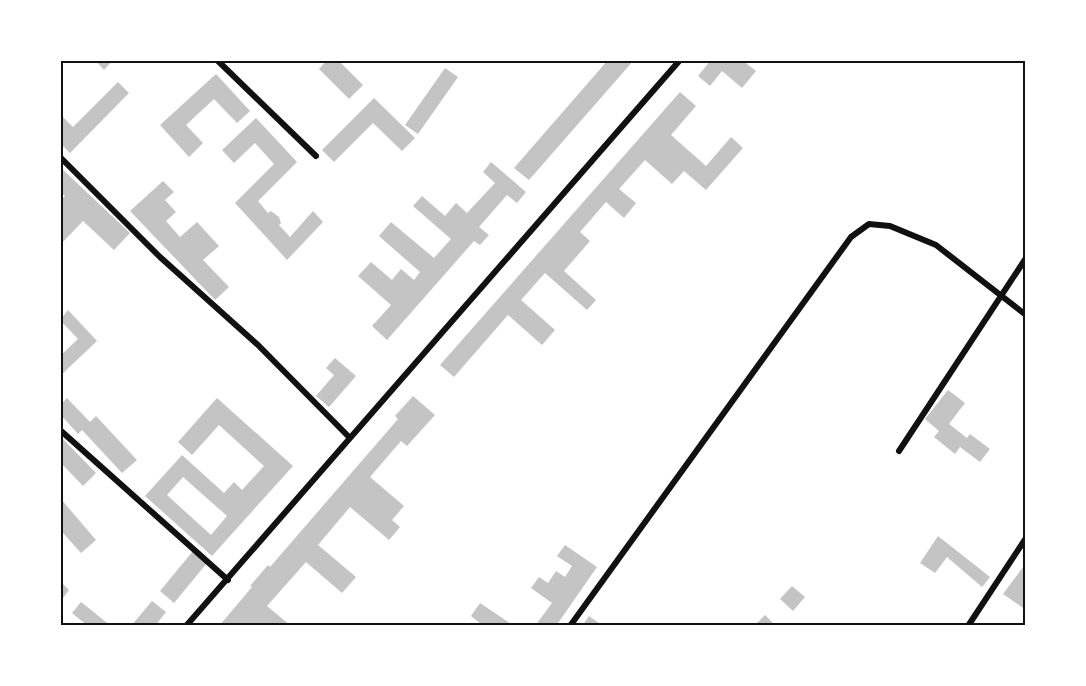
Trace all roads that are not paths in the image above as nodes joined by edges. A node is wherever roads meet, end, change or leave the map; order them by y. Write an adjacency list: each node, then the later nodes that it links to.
1 (217, 60): 3 (street)
2 (680, 60): 9 (street)
3 (316, 156)
4 (60, 157): 9 (street)
5 (1026, 258): 6 (street)
6 (1001, 296): 7 (street); 10 (street); 14 (street)
7 (1026, 315)
8 (60, 430): 12 (street)
9 (349, 437): 12 (street)
10 (899, 450)
11 (1026, 538): 15 (street)
12 (228, 580): 13 (street)
13 (186, 626)
14 (570, 626)
15 (968, 626)

